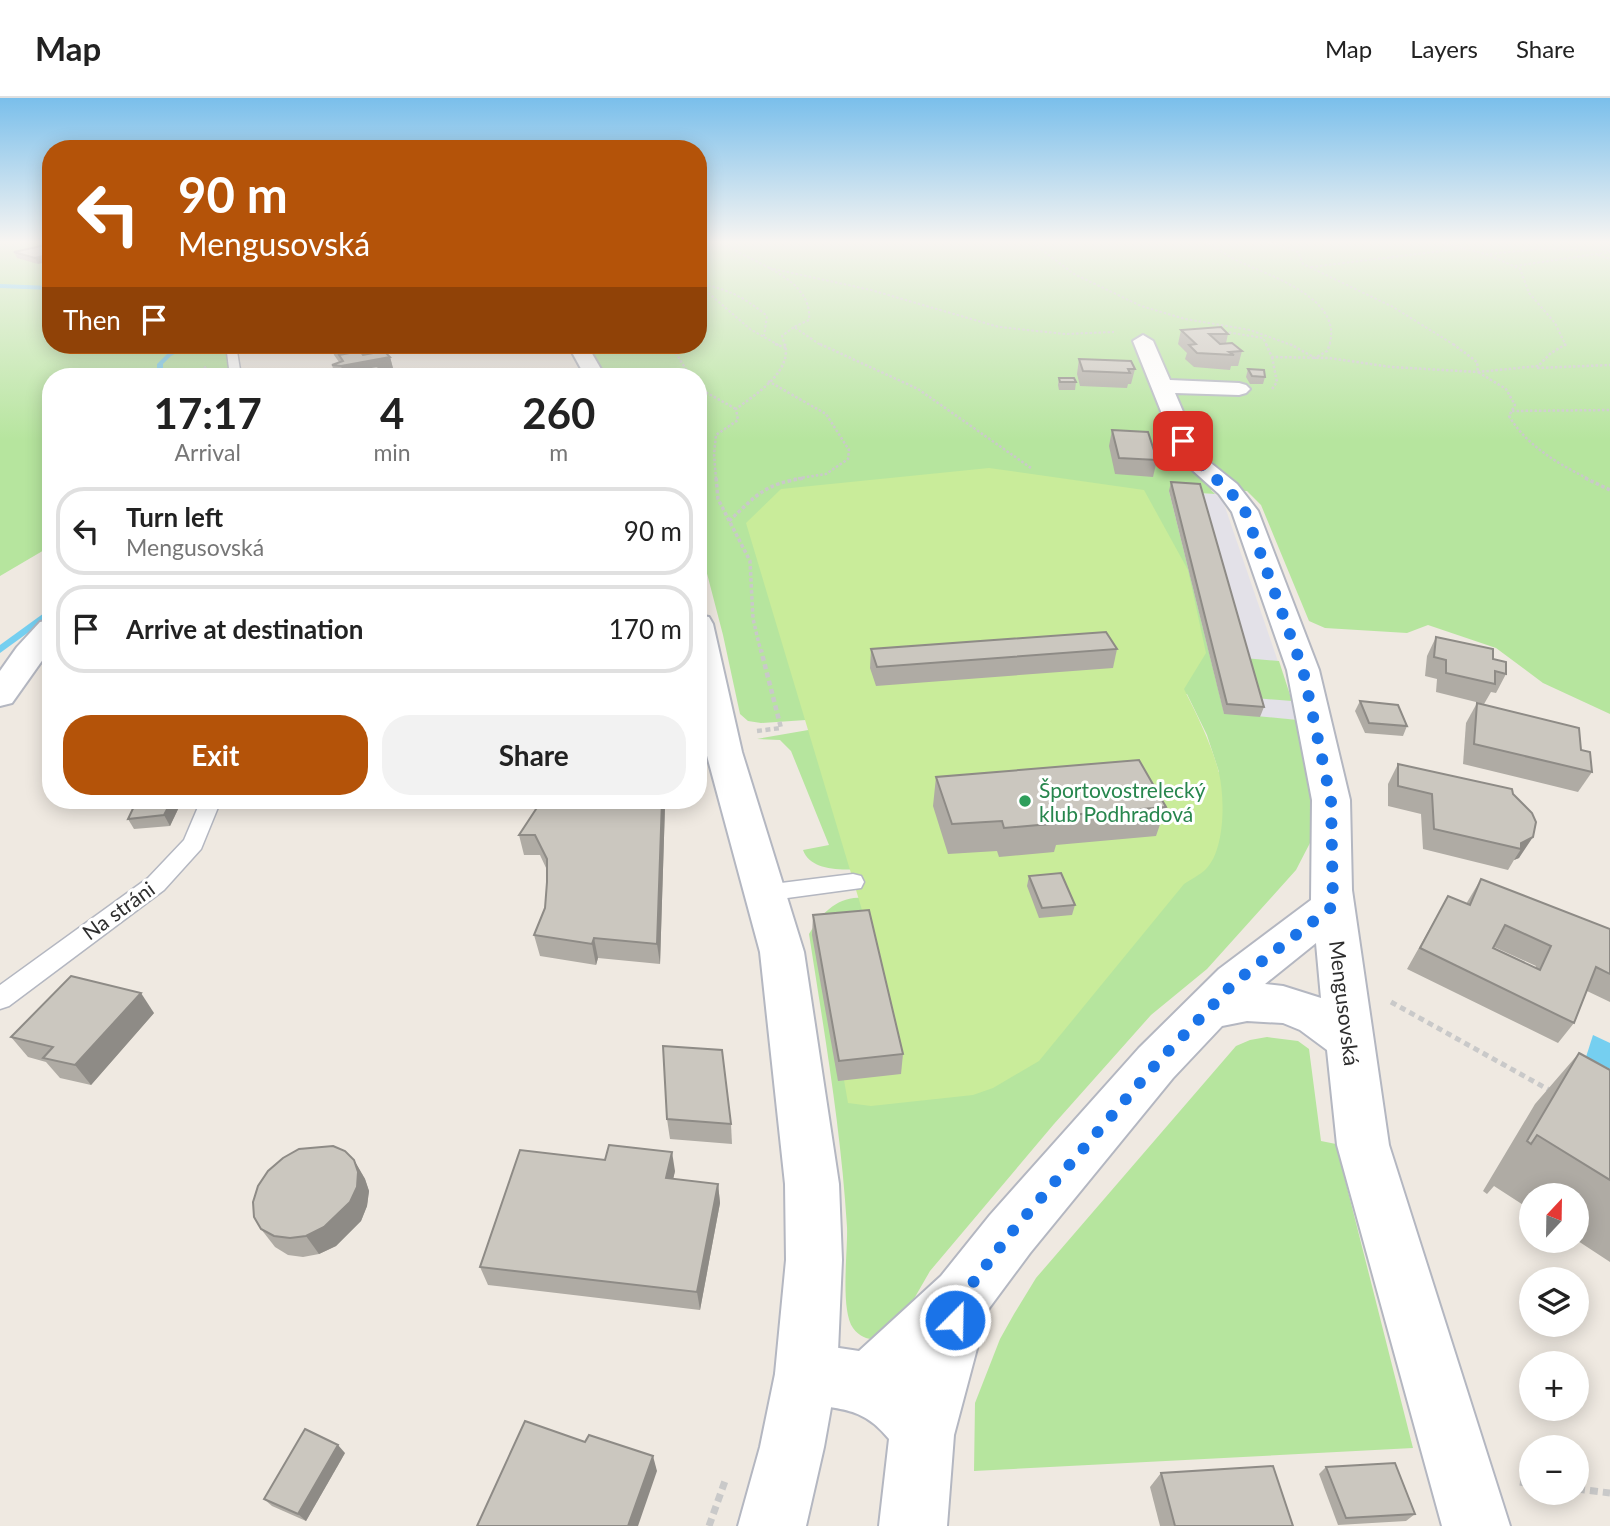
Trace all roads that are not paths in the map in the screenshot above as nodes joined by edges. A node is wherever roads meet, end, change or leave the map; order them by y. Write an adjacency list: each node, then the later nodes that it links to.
1 (1143, 341): 2 (street, Mengusovská)
2 (1161, 386): 3 (street); 10 (street, Mengusovská)
3 (1239, 389)
4 (42, 639): 6 (street)
5 (707, 668): 9 (street)
6 (0, 696)
7 (207, 809): 11 (lane, Na stráni)
8 (853, 882): 9 (lane)
9 (765, 893): 15 (street)
10 (1333, 906): 12 (street); 13 (street, Mengusovská)
11 (0, 999)
12 (1208, 1010): 13 (street); 14 (street)
13 (1350, 1041): 20 (street, Mengusovská)
14 (962, 1297): 16 (street); 17 (street)
15 (806, 1374): 16 (street); 18 (street)
16 (868, 1384): 17 (street)
17 (922, 1435): 19 (street)
18 (772, 1526)
19 (913, 1526)
20 (1476, 1526)

